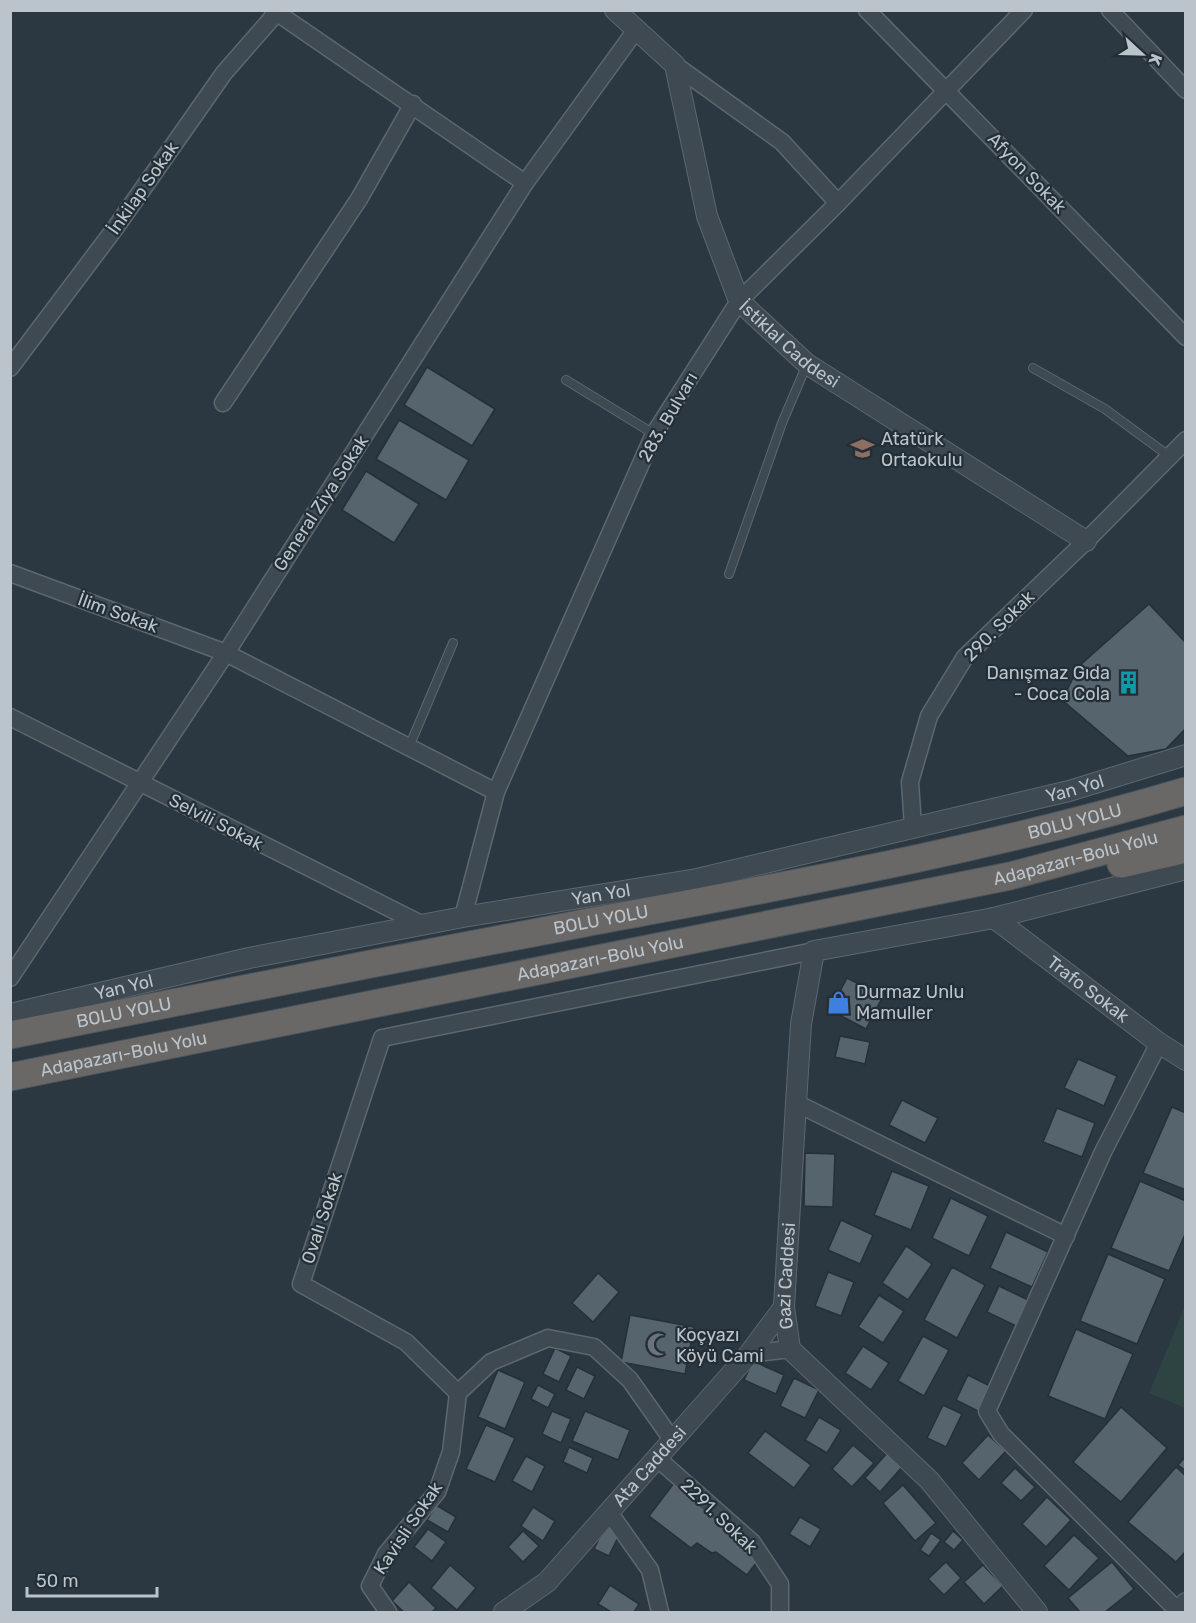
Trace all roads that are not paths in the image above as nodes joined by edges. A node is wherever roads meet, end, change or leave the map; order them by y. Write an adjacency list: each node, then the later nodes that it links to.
1 (615, 10): 6 (street)
2 (867, 10): 8 (street, Afyon Sokak)
3 (1024, 10): 8 (street, 283. Bulvarı)
4 (1110, 10): 9 (street)
5 (276, 11): 10 (street); 15 (street, İnkilap Sokak)
6 (636, 30): 7 (street); 11 (street, General Ziya Sokak)
7 (675, 65): 12 (street); 13 (street, İstiklal Caddesi)
8 (945, 89): 12 (street, 283. Bulvarı); 14 (street, Afyon Sokak)
9 (1185, 90)
10 (413, 105): 11 (street); 19 (street)
11 (525, 183): 27 (street, General Ziya Sokak)
12 (838, 203): 13 (street, 283. Bulvarı)
13 (739, 300): 16 (street, İstiklal Caddesi); 20 (street, 283. Bulvarı)
14 (1185, 337)
15 (13, 360)
16 (807, 364): 23 (street, İstiklal Caddesi); 25 (lane)
17 (1033, 368): 22 (lane)
18 (566, 380): 20 (lane)
19 (223, 403)
20 (654, 434): 34 (street, 283. Bulvarı)
21 (1185, 440): 22 (street, 290. Sokak)
22 (1169, 456): 23 (street, 290. Sokak)
23 (1086, 541): 36 (street, 290. Sokak)
24 (10, 573): 27 (street, İlim Sokak)
25 (729, 574)
26 (453, 643): 29 (lane)
27 (226, 652): 29 (street, İlim Sokak); 32 (street, General Ziya Sokak)
28 (10, 717): 32 (street, Selvili Sokak)
29 (409, 747): 34 (street, İlim Sokak)
30 (1185, 755): 36 (street, Yan Yol)
31 (1185, 781): 35 (highway)
32 (139, 783): 43 (street, Selvili Sokak); 45 (street, General Ziya Sokak)
33 (1185, 791): 35 (highway, BOLU YOLU)
34 (496, 792): 41 (street, 283. Bulvarı)
35 (1100, 817): 47 (highway, BOLU YOLU)
36 (913, 827): 41 (street, Yan Yol)
37 (1185, 829): 40 (highway, Adapazarı-Bolu Yolu)
38 (1185, 849): 40 (highway)
39 (1185, 869): 42 (street)
40 (1010, 876): 50 (highway, Adapazarı-Bolu Yolu)
41 (463, 917): 43 (street, Yan Yol)
42 (994, 918): 44 (street); 48 (street, Trafo Sokak)
43 (423, 925): 46 (street, Yan Yol)
44 (814, 951): 51 (street, Gazi Caddesi); 56 (street, Ovalı Sokak)
45 (10, 978)
46 (10, 1014)
47 (10, 1035)
48 (1159, 1043): 49 (street, Trafo Sokak); 52 (street)
49 (1185, 1060)
50 (13, 1076)
51 (796, 1103): 52 (street); 53 (street, Gazi Caddesi)
52 (1066, 1236): 60 (street)
53 (784, 1307): 54 (street, Gazi Caddesi); 55 (street, Ata Caddesi)
54 (790, 1349): 55 (street); 65 (street, Gazi Caddesi)
55 (748, 1354): 57 (street, Ata Caddesi)
56 (458, 1393): 57 (street); 61 (street, Kavisli Sokak)
57 (673, 1441): 58 (street, Ata Caddesi)
58 (657, 1458): 59 (street, Ata Caddesi); 64 (street, 2291. Sokak)
59 (609, 1512): 62 (street, Ata Caddesi); 63 (street)
60 (1180, 1609)
61 (388, 1612)
62 (504, 1612)
63 (660, 1612)
64 (780, 1612)
65 (1036, 1612)

